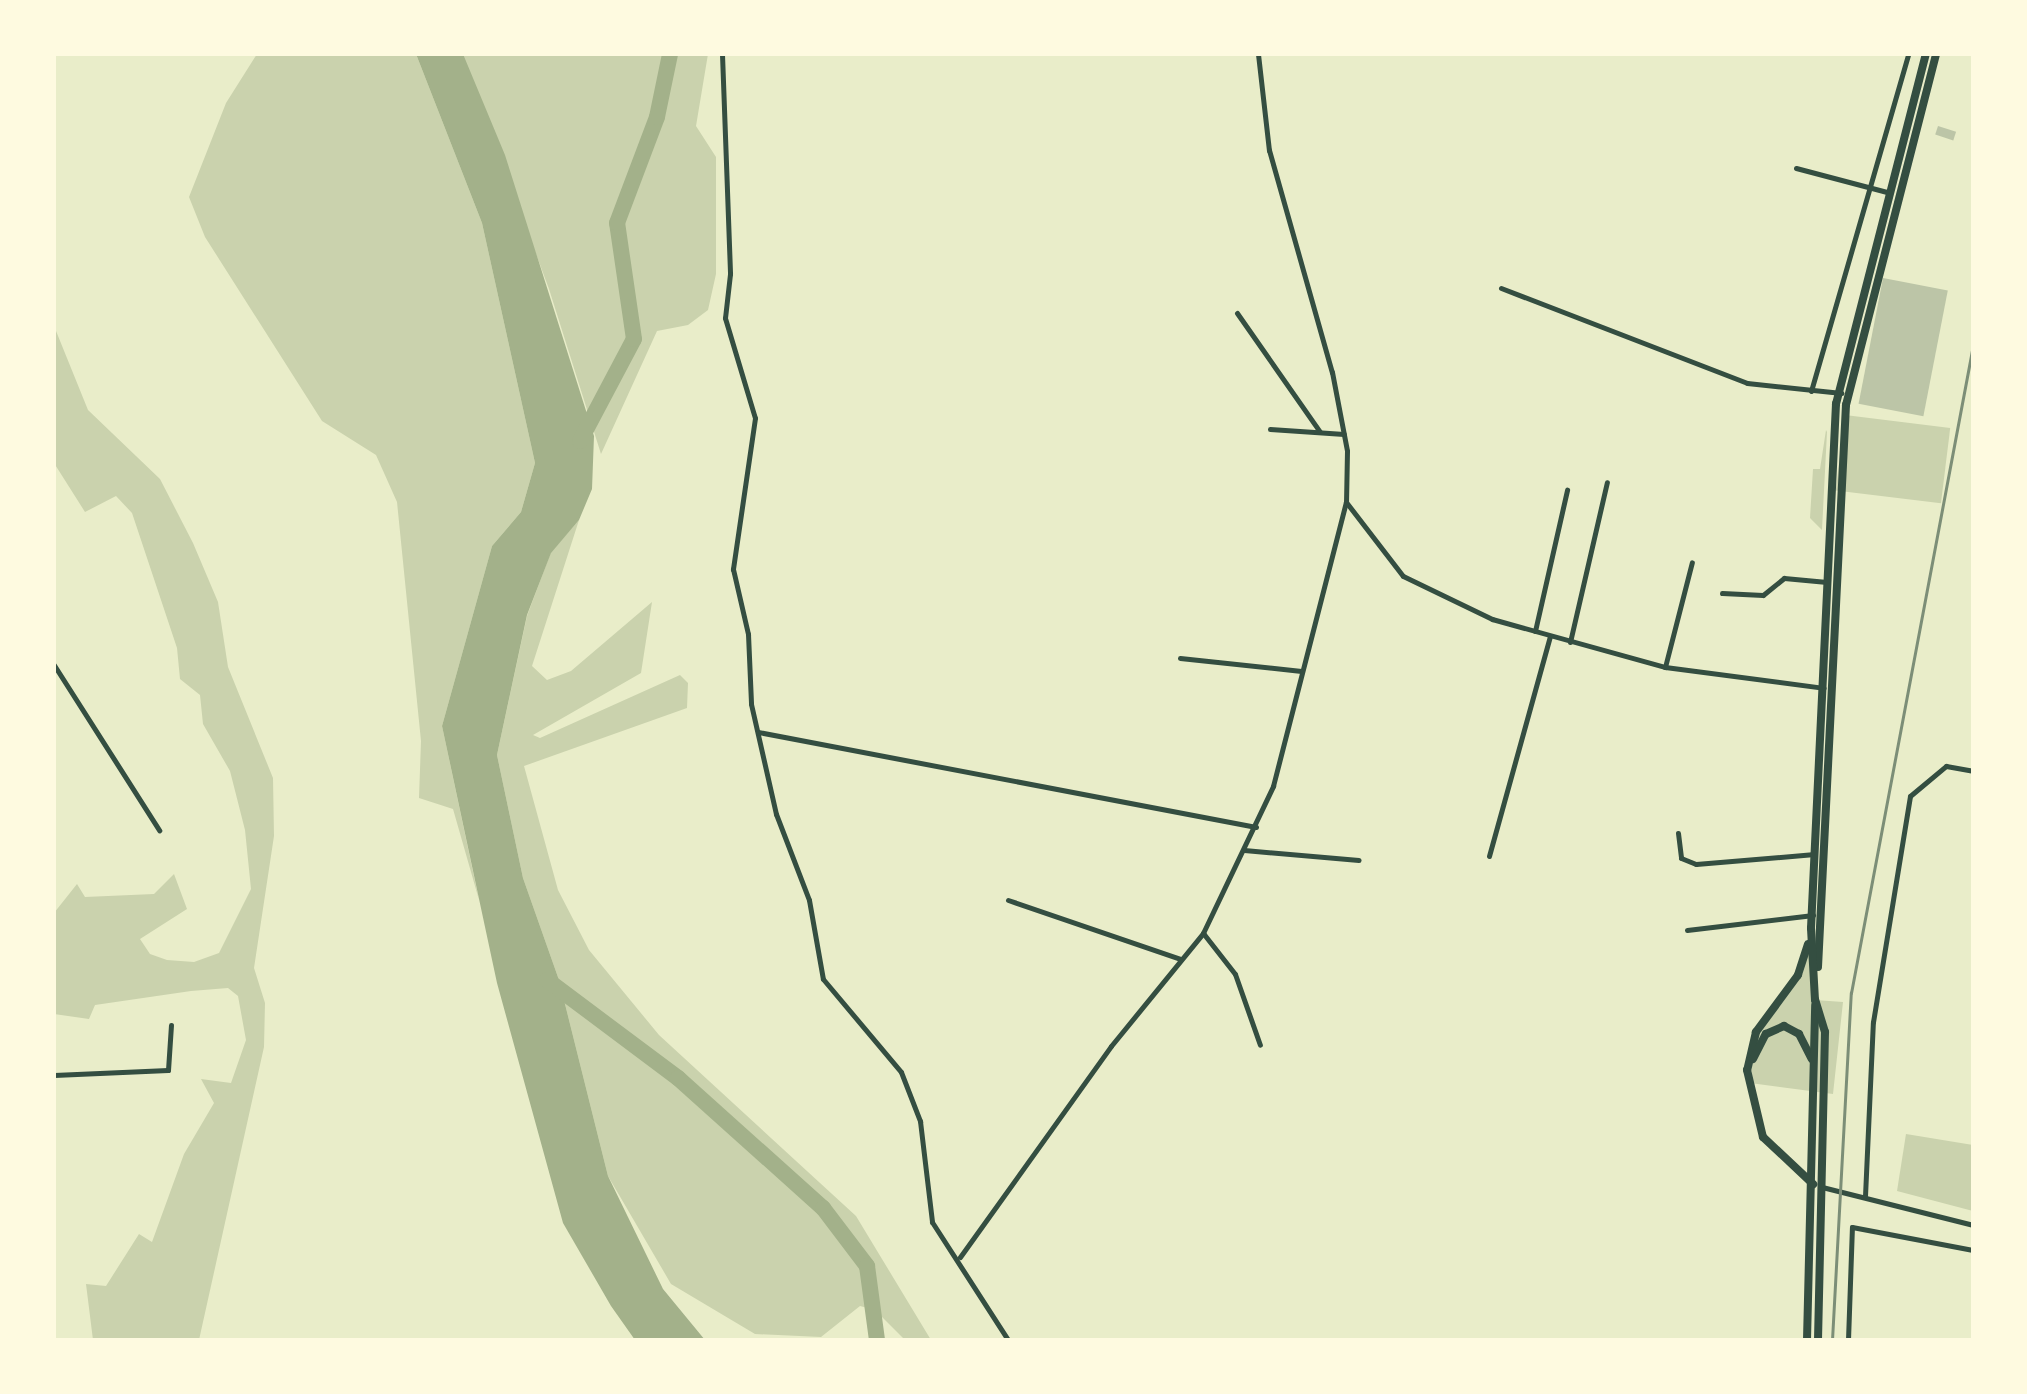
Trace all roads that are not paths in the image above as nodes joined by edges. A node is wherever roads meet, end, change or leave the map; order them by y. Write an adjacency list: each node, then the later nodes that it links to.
1 (722, 54): 32 (street)
2 (1258, 54): 16 (street)
3 (1908, 54): 7 (street)
4 (1926, 54): 8 (main road)
5 (1936, 54): 13 (main road)
6 (1796, 168): 7 (street)
7 (1869, 187): 8 (street); 11 (street)
8 (1887, 192): 12 (main road)
9 (1501, 288): 11 (street)
10 (1237, 313): 15 (street)
11 (1811, 391): 12 (street)
12 (1837, 392): 13 (street); 21 (main road)
13 (1847, 393): 31 (main road)
14 (1270, 429): 15 (street)
15 (1320, 432): 16 (street)
16 (1344, 434): 19 (street)
17 (1607, 482): 25 (street)
18 (1567, 490): 23 (street)
19 (1346, 502): 23 (street); 29 (street)
20 (1692, 562): 28 (street)
21 (1827, 582): 22 (street); 30 (main road)
22 (1722, 593)
23 (1535, 631): 24 (street)
24 (1550, 636): 25 (street); 39 (street)
25 (1570, 642): 28 (street)
26 (1180, 658): 29 (street)
27 (54, 665): 35 (street)
28 (1665, 667): 30 (street)
29 (1301, 671): 34 (street)
30 (1822, 688): 31 (street); 38 (main road)
31 (1832, 689): 38 (main road)
32 (758, 732): 34 (street); 58 (street)
33 (1973, 771): 55 (street)
34 (1256, 827): 37 (street)
35 (159, 830)
36 (1678, 833): 38 (street)
37 (1244, 850): 40 (street); 46 (street)
38 (1819, 853): 42 (main road); 43 (main road)
39 (1489, 856)
40 (1359, 860)
41 (1008, 900): 47 (street)
42 (1821, 912): 43 (street); 48 (main road)
43 (1811, 916): 44 (main road); 45 (street)
44 (1811, 928): 48 (main road); 53 (main road)
45 (1687, 930)
46 (1203, 933): 47 (street); 50 (street)
47 (1180, 959): 58 (street)
48 (1815, 1000): 51 (main road); 54 (main road)
49 (171, 1025): 52 (street)
50 (1260, 1045)
51 (1813, 1064): 53 (main road); 60 (main road)
52 (54, 1075)
53 (1752, 1107): 54 (main road)
54 (1822, 1187): 55 (street); 61 (main road)
55 (1865, 1196): 56 (street)
56 (1973, 1225)
57 (1973, 1250): 62 (street)
58 (960, 1257): 59 (street)
59 (1008, 1340)
60 (1807, 1340)
61 (1818, 1340)
62 (1848, 1340)

